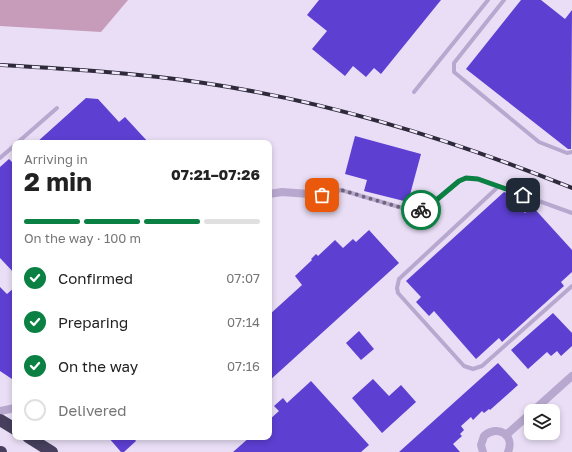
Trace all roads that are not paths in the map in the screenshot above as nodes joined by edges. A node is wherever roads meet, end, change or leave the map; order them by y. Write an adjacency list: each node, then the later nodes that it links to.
1 (488, 0): 3 (lane)
2 (504, 0): 7 (lane)
3 (414, 92)
4 (57, 108): 5 (lane)
5 (20, 140)
6 (12, 148): 8 (lane)
7 (572, 152)
8 (0, 158)
9 (499, 186): 11 (lane); 12 (lane); 13 (lane)
10 (272, 194): 11 (street)
11 (322, 195)
12 (572, 213)
13 (572, 286)
14 (572, 376): 15 (street)
15 (541, 404)
16 (12, 409): 17 (street)
17 (0, 411)
18 (524, 419): 21 (street)
19 (0, 420): 20 (highway)
20 (12, 427)
21 (506, 435): 24 (street); 25 (street)
22 (33, 440): 23 (highway)
23 (52, 452)
24 (483, 452)
25 (508, 452)

